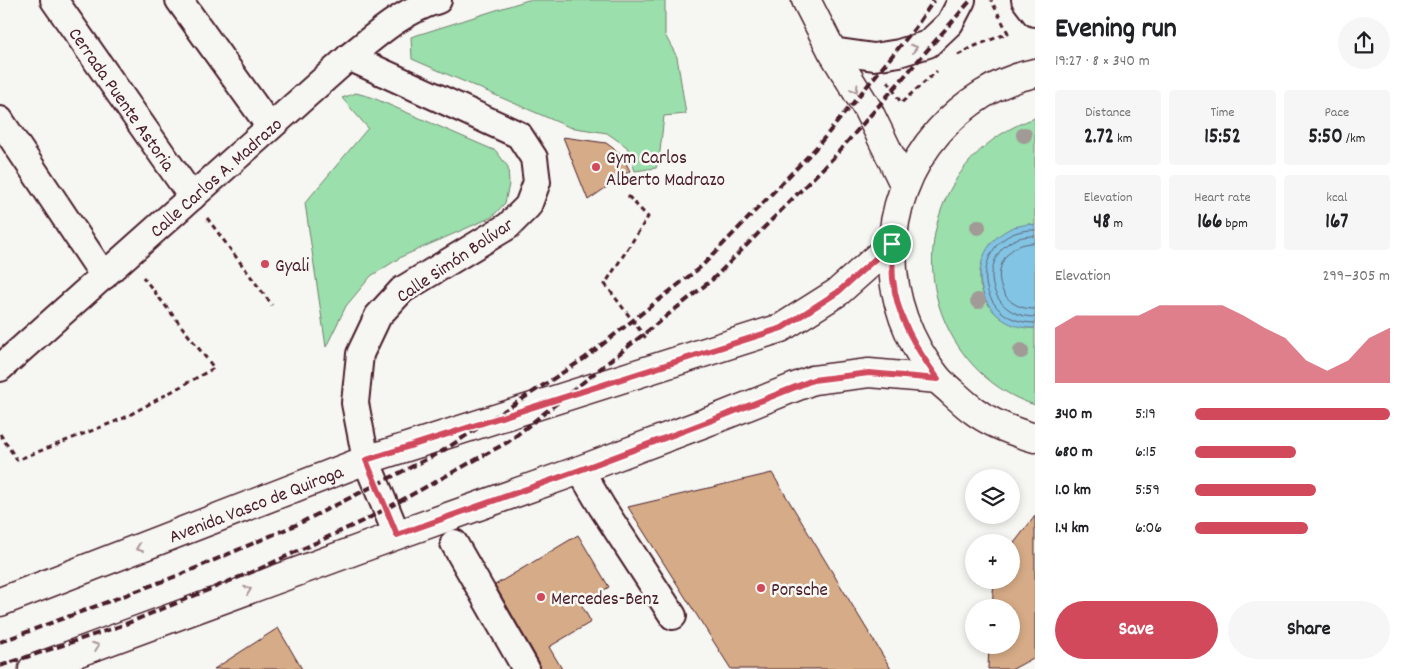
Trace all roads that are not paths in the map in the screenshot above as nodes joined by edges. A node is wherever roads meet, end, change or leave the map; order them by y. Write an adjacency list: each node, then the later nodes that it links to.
1 (54, 0): 14 (street, Cerrada Puente Astoria)
2 (179, 0): 12 (street)
3 (438, 0): 9 (street, Calle Carlos A. Madrazo)
4 (806, 0): 8 (main road)
5 (962, 0): 8 (street, one-way to 5)
6 (1025, 0): 7 (street)
7 (1035, 13)
8 (832, 51): 13 (main road, one-way to 13)
9 (349, 57): 12 (street, Calle Carlos A. Madrazo); 20 (street, Calle Simón Bolívar)
10 (1035, 73): 13 (main road)
11 (0, 120): 16 (street)
12 (270, 127): 14 (street, Calle Carlos A. Madrazo)
13 (905, 186): 15 (main road)
14 (192, 197): 16 (street, Calle Carlos A. Madrazo)
15 (892, 244): 18 (main road); 20 (main road, Avenida Vasco de Quiroga)
16 (104, 276): 17 (street, Calle Carlos A. Madrazo)
17 (0, 368)
18 (938, 379): 19 (main road); 21 (main road)
19 (1035, 438)
20 (366, 460): 22 (street, Calle Simón Bolívar); 24 (main road, Avenida Vasco de Quiroga, one-way to 24)
21 (580, 470): 22 (main road); 25 (street)
22 (397, 535): 26 (main road, one-way to 22)
23 (454, 543): 27 (street)
24 (0, 602)
25 (674, 616)
26 (34, 669)
27 (526, 669)

